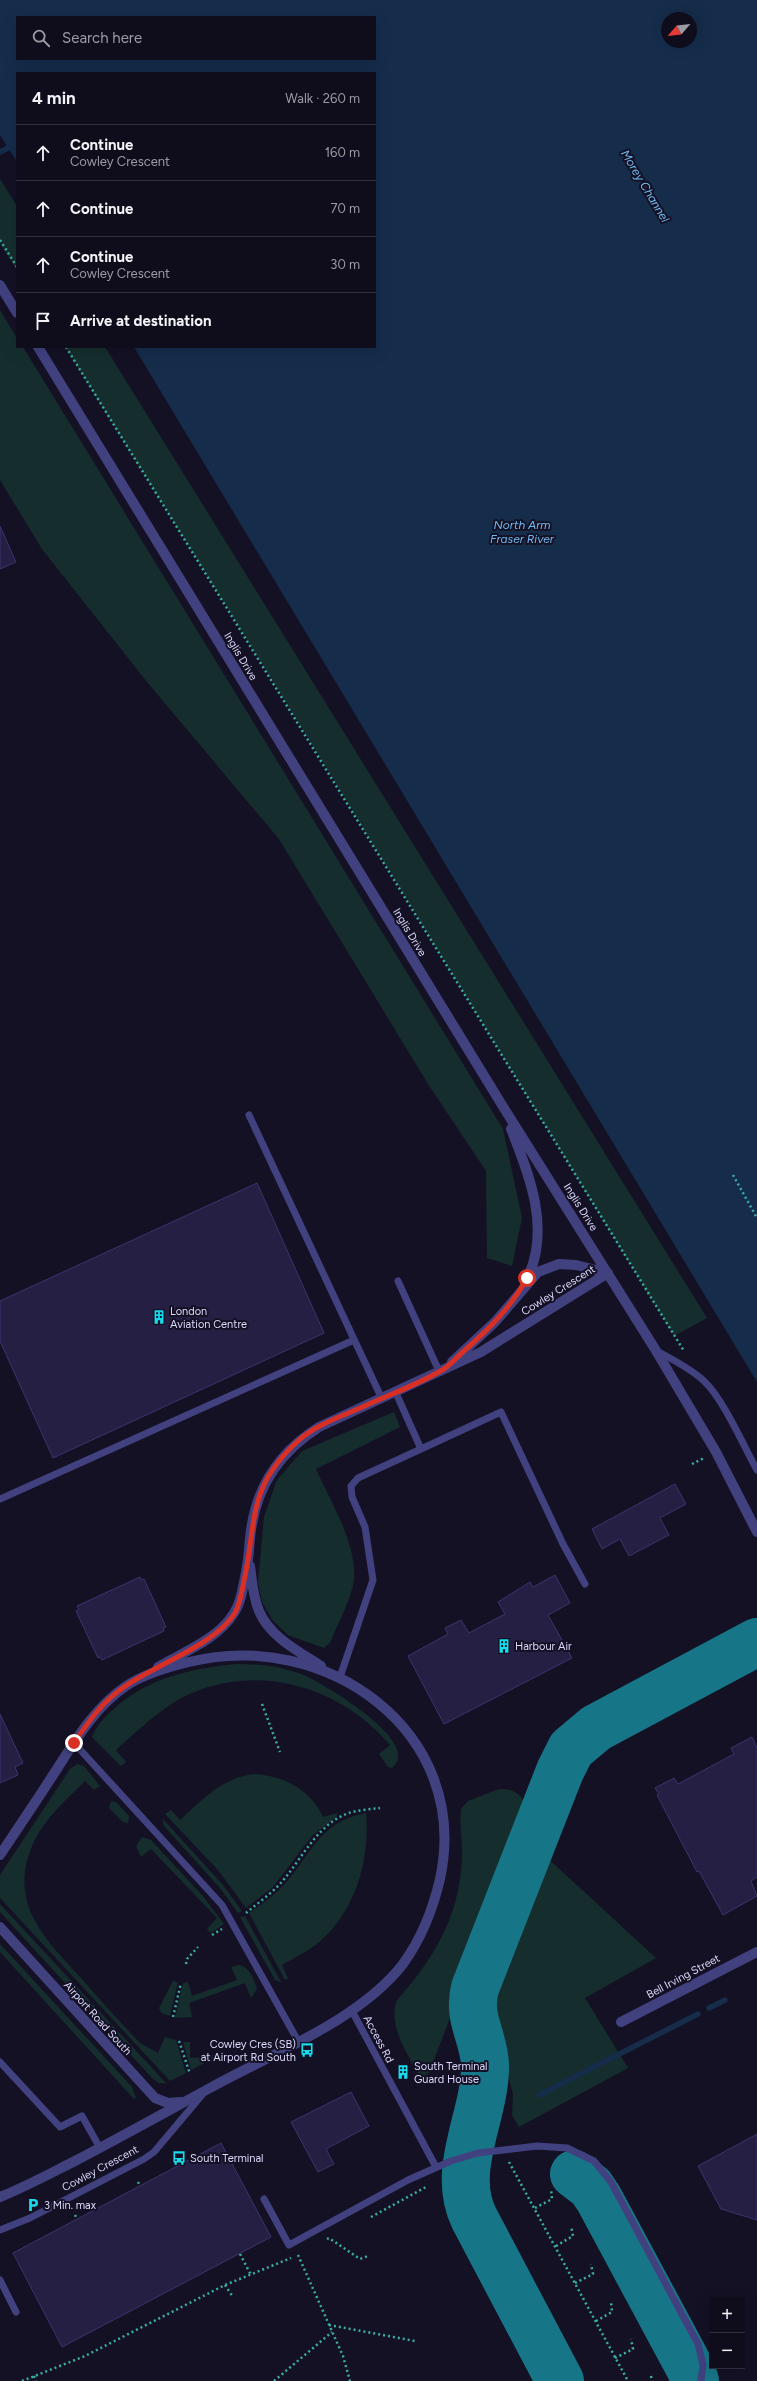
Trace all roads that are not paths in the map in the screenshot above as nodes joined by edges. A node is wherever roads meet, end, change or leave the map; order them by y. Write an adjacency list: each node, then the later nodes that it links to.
1 (0, 285): 2 (street)
2 (16, 311)
3 (39, 348): 4 (street, Inglis Drive)
4 (502, 1105): 6 (street, Inglis Drive); 8 (street)
5 (249, 1115): 9 (lane)
6 (608, 1274): 8 (street, Cowley Crescent); 10 (street, Inglis Drive); 11 (street, Cowley Crescent)
7 (398, 1281): 11 (lane)
8 (520, 1291): 11 (street, Cowley Crescent)
9 (354, 1340): 13 (lane); 16 (lane)
10 (655, 1350): 15 (lane); 17 (street, Inglis Drive)
11 (442, 1369): 12 (street, Cowley Crescent)
12 (396, 1392): 13 (street, Cowley Crescent); 14 (lane)
13 (382, 1399): 18 (street, Cowley Crescent)
14 (422, 1449): 19 (lane); 21 (lane)
15 (757, 1470)
16 (0, 1499)
17 (757, 1532)
18 (249, 1558): 20 (street); 22 (street)
19 (585, 1584)
20 (329, 1672): 21 (street, Cowley Crescent); 22 (street, Cowley Crescent)
21 (340, 1678): 27 (street, Cowley Crescent)
22 (137, 1679): 23 (street, Cowley Crescent)
23 (74, 1743): 24 (street, Cowley Crescent); 29 (lane)
24 (0, 1855)
25 (0, 1927): 32 (street, Airport Road South)
26 (757, 1952): 28 (street, Bell Irving Street)
27 (352, 2011): 29 (street, Cowley Crescent); 34 (lane, Access Rd)
28 (621, 2022)
29 (298, 2042): 31 (street, Cowley Crescent)
30 (0, 2062): 33 (lane)
31 (212, 2086): 32 (street, Cowley Crescent); 37 (lane, Cowley Crescent)
32 (189, 2099): 33 (street, Cowley Crescent)
33 (100, 2148): 35 (street, Cowley Crescent)
34 (436, 2167): 36 (lane); 40 (lane)
35 (0, 2197)
36 (264, 2199)
37 (0, 2230)
38 (0, 2280): 39 (lane)
39 (16, 2312)
40 (701, 2381)

